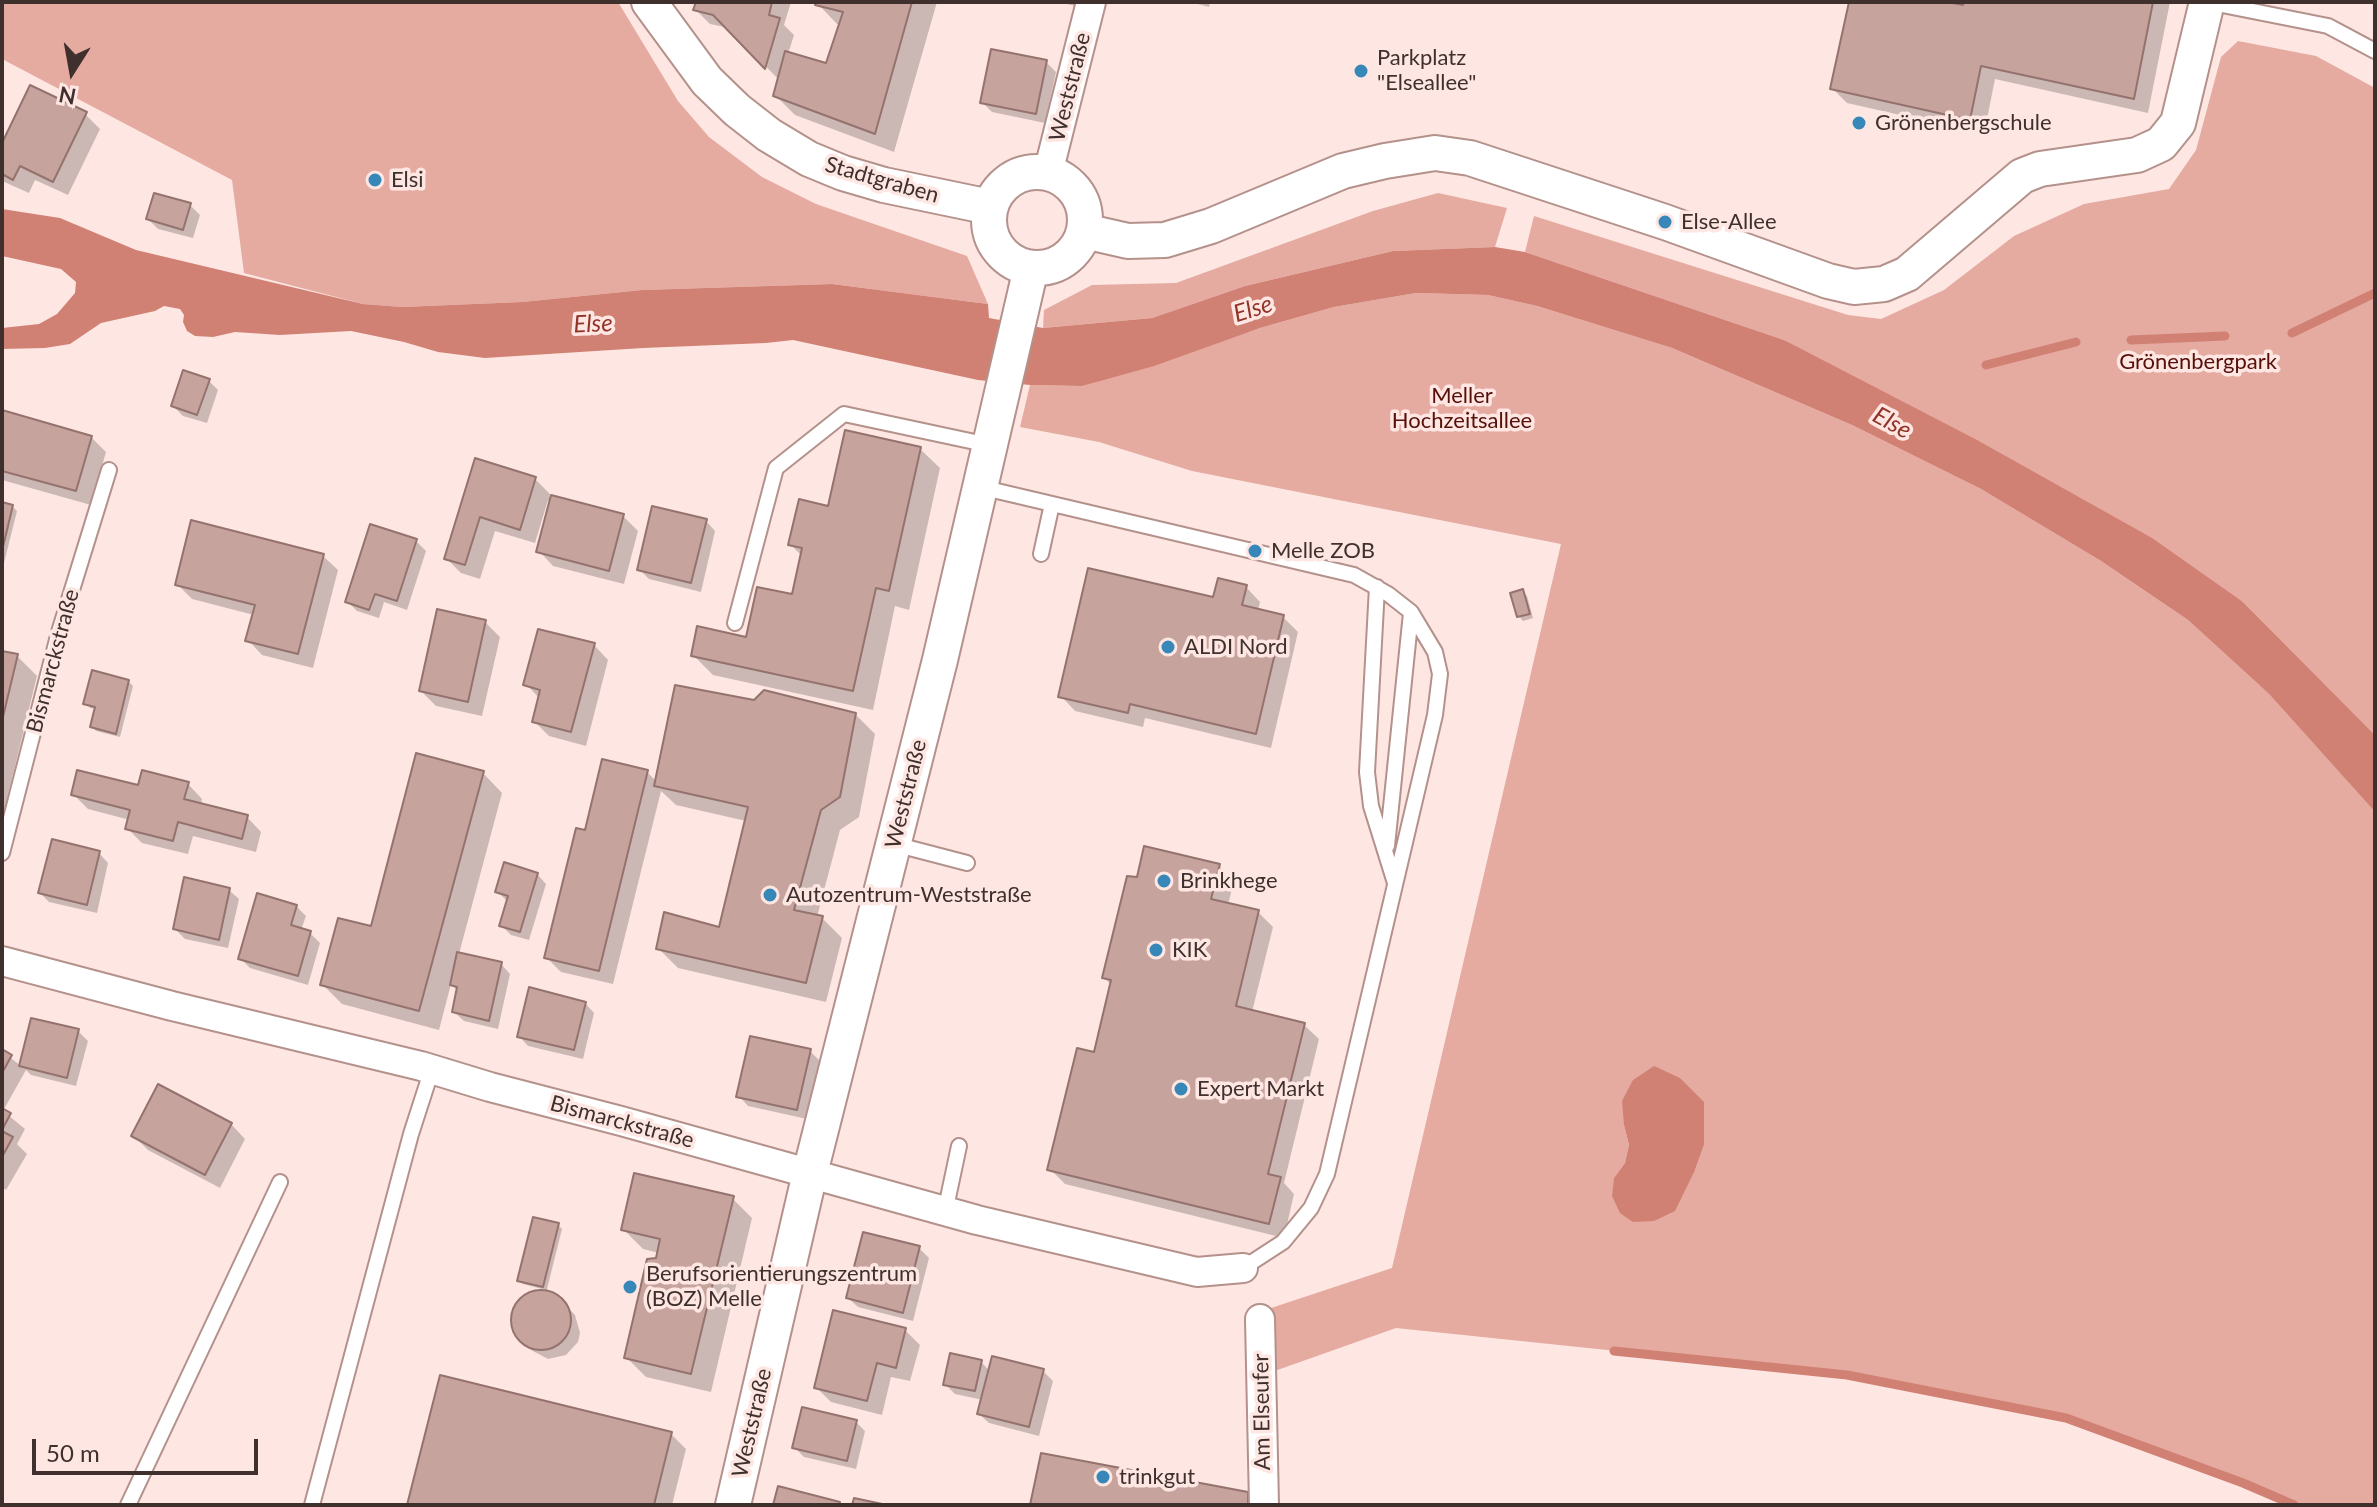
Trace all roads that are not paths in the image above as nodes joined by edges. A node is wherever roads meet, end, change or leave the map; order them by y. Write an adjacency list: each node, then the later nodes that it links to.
1 (649, 2): 6 (street, Stadtgraben)
2 (1091, 2): 5 (street, Weststraße)
3 (2207, 2): 4 (lane); 7 (street)
4 (2375, 51)
5 (1048, 173): 6 (street); 7 (street)
6 (990, 207): 8 (street)
7 (1084, 231): 8 (street)
8 (1031, 268): 9 (street, Weststraße)
9 (991, 445): 11 (street, Weststraße); 16 (lane)
10 (109, 470): 19 (lane, Bismarckstraße)
11 (980, 487): 12 (lane); 17 (street, Weststraße)
12 (1052, 504): 13 (lane); 14 (lane)
13 (1041, 554)
14 (1377, 587): 15 (lane); 18 (lane)
15 (1411, 612): 18 (lane); 21 (lane)
16 (735, 623)
17 (893, 843): 20 (lane); 25 (street, Weststraße)
18 (1386, 851): 21 (lane)
19 (2, 853)
20 (967, 863)
21 (1396, 887): 28 (lane)
22 (2, 961): 23 (street, Bismarckstraße)
23 (432, 1069): 25 (street, Bismarckstraße); 31 (lane)
24 (959, 1146): 27 (lane)
25 (810, 1173): 27 (street, Bismarckstraße); 32 (street, Weststraße)
26 (280, 1182): 30 (lane)
27 (945, 1212): 28 (street, Bismarckstraße)
28 (1243, 1268)
29 (1260, 1319): 33 (street, Am Elseufer)
30 (128, 1505)
31 (312, 1505)
32 (733, 1505)
33 (1264, 1505)

